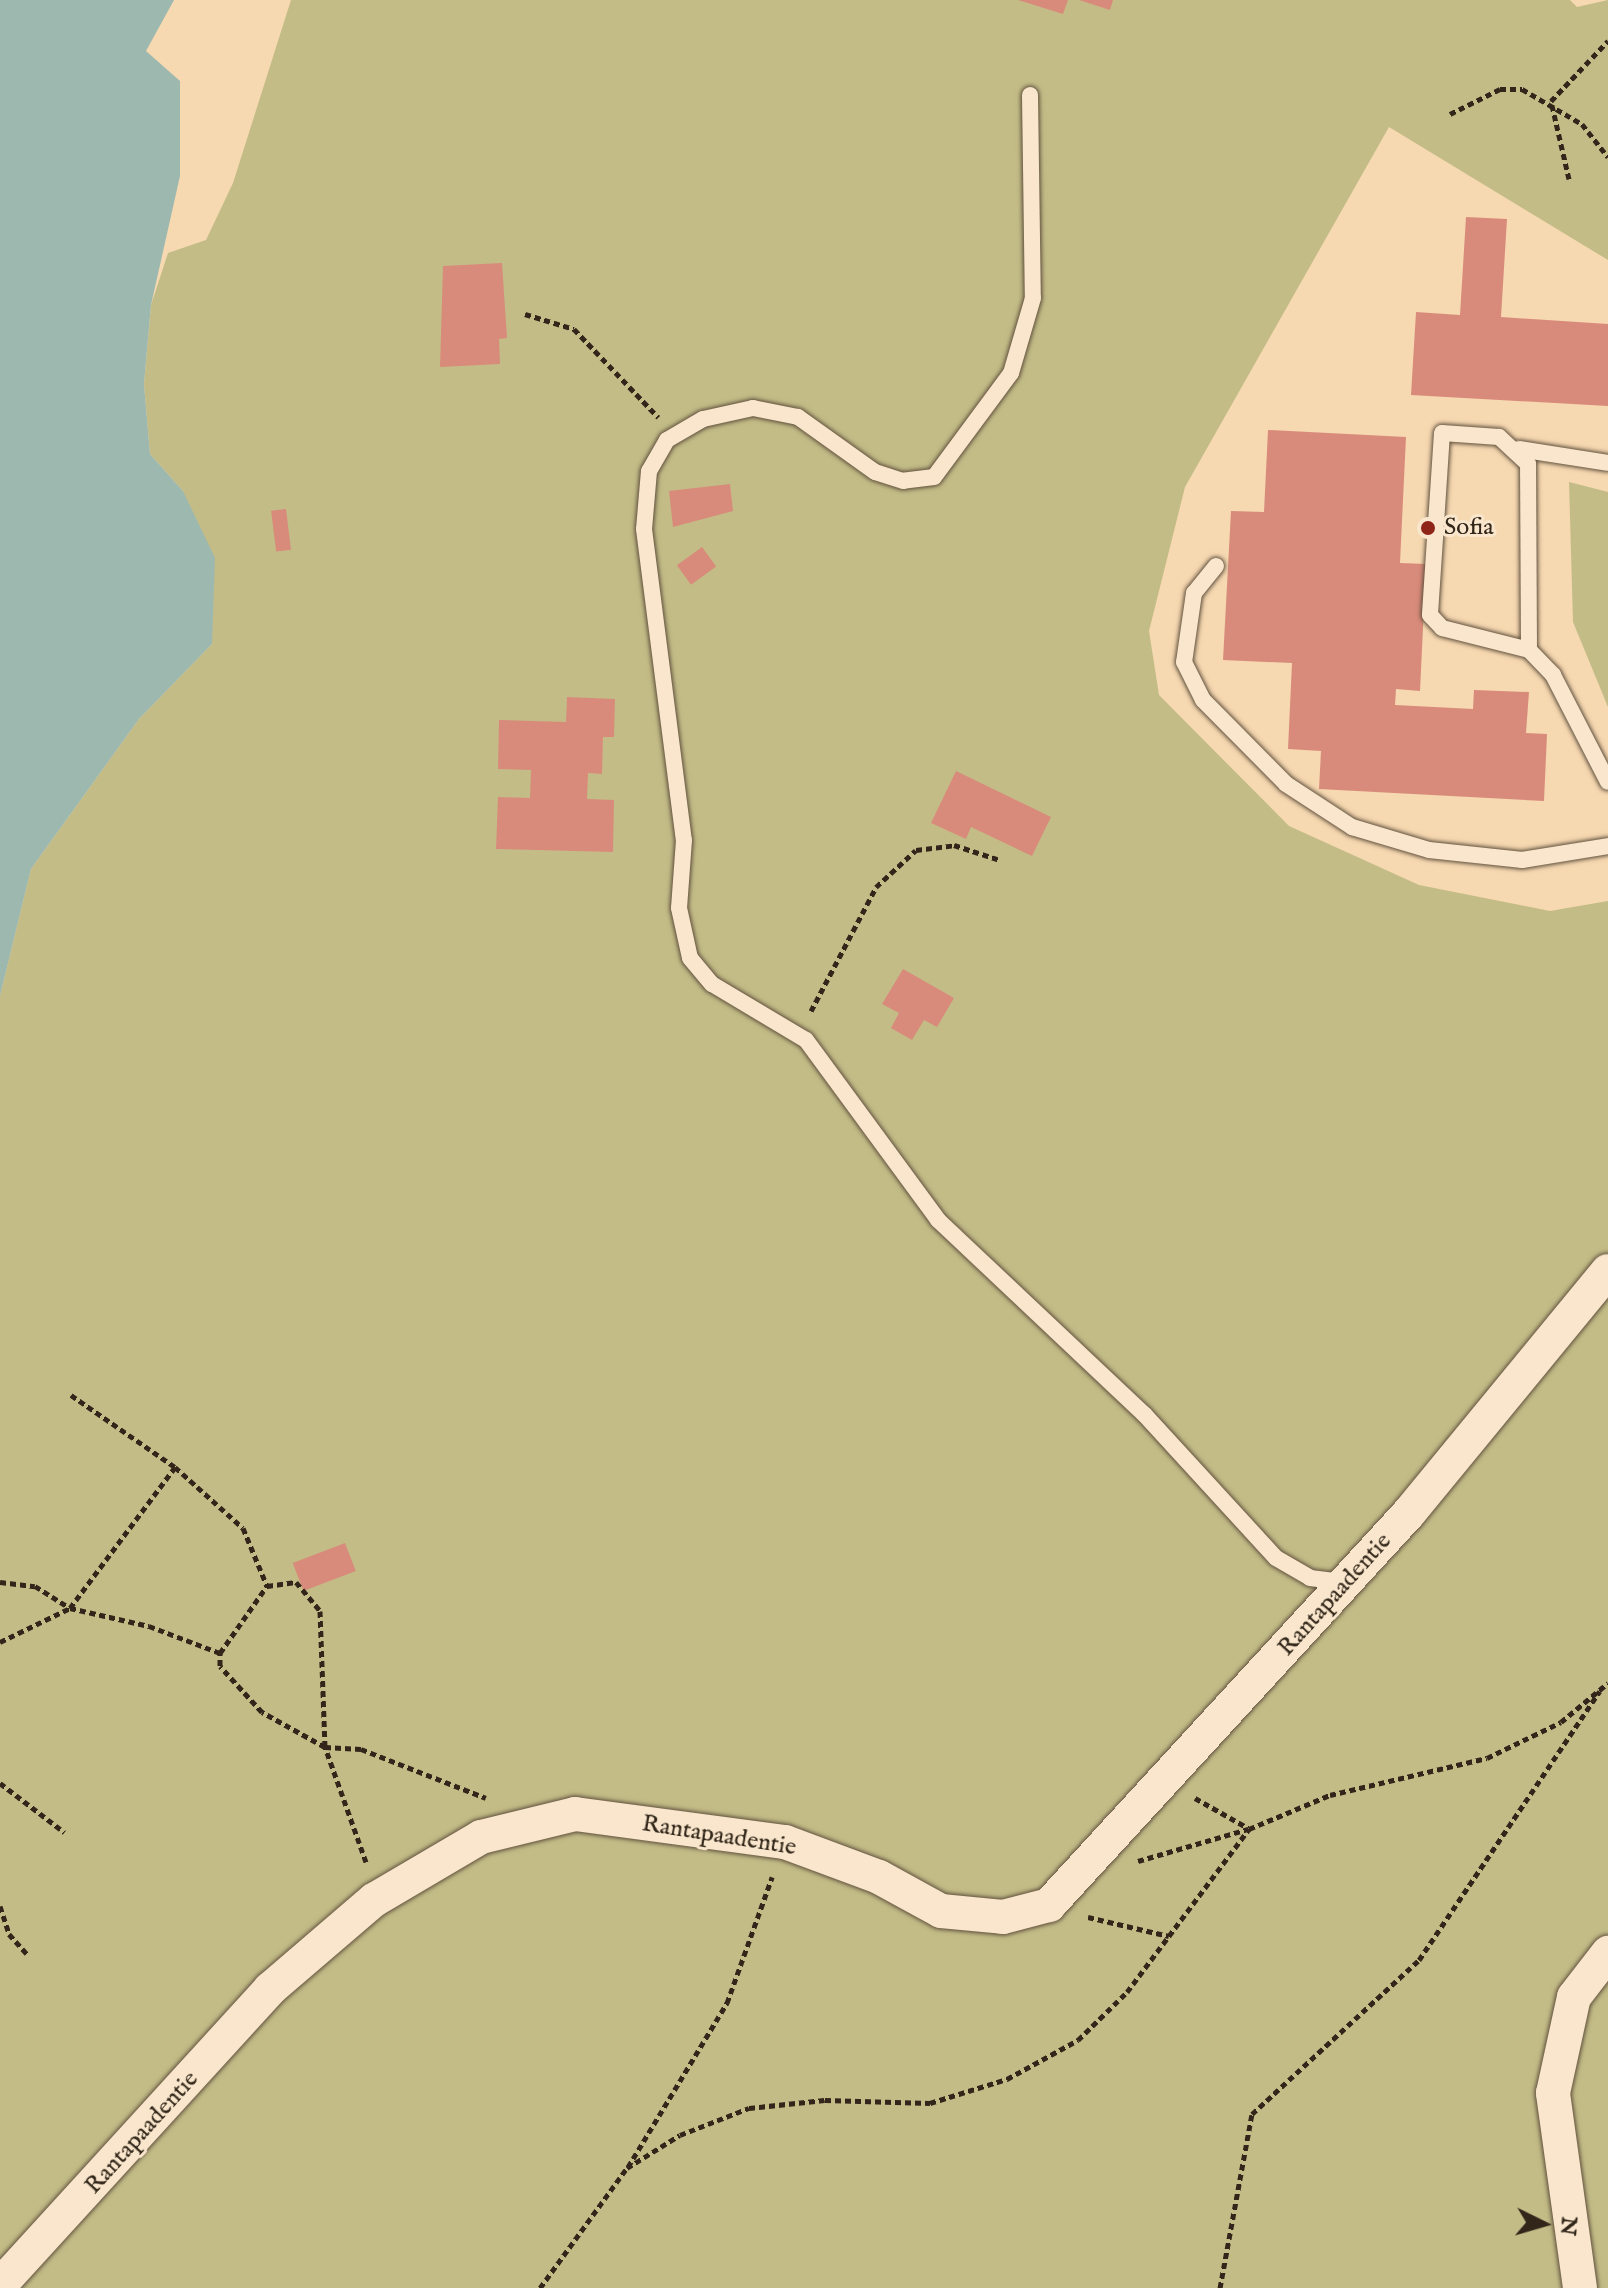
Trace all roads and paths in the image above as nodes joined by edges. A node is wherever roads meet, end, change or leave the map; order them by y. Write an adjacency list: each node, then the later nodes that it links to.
1 (1608, 41): 3 (path)
2 (1030, 95): 8 (lane)
3 (1551, 101): 4 (path); 5 (path); 6 (path)
4 (1450, 114)
5 (1608, 157)
6 (1569, 179)
7 (525, 314): 8 (path)
8 (667, 440): 16 (lane)
9 (1519, 449): 10 (lane); 12 (lane); 12 (lane)
10 (1608, 463)
11 (1216, 566): 14 (lane)
12 (1529, 650): 13 (lane)
13 (1608, 782)
14 (1608, 846)
15 (1000, 860): 16 (path)
16 (806, 1040): 21 (lane)
17 (1608, 1271): 21 (street, Rantapaadentie)
18 (71, 1395): 19 (path)
19 (175, 1467): 22 (path); 23 (path)
20 (0, 1582): 23 (path)
21 (1347, 1582): 29 (street, Rantapaadentie)
22 (267, 1586): 25 (path); 27 (path)
23 (70, 1608): 24 (path); 25 (path)
24 (0, 1642)
25 (220, 1653): 27 (path)
26 (1606, 1685): 31 (path); 44 (path)
27 (325, 1747): 30 (path); 35 (path)
28 (0, 1783): 32 (path)
29 (1159, 1788): 31 (path); 34 (street, Rantapaadentie)
30 (537, 1823): 33 (street, Rantapaadentie); 35 (street, Rantapaadentie)
31 (1249, 1829): 34 (path); 38 (path)
32 (64, 1832)
33 (785, 1842): 36 (street, Rantapaadentie); 41 (path)
34 (1078, 1879): 36 (street, Rantapaadentie)
35 (374, 1900): 42 (street, Rantapaadentie)
36 (1049, 1905): 38 (path)
37 (0, 1906): 40 (path)
38 (1169, 1936): 41 (path)
39 (1608, 1953): 45 (street)
40 (27, 1954)
41 (627, 2168): 43 (path)
42 (0, 2285)
43 (540, 2288)
44 (1220, 2288)
45 (1580, 2288)

